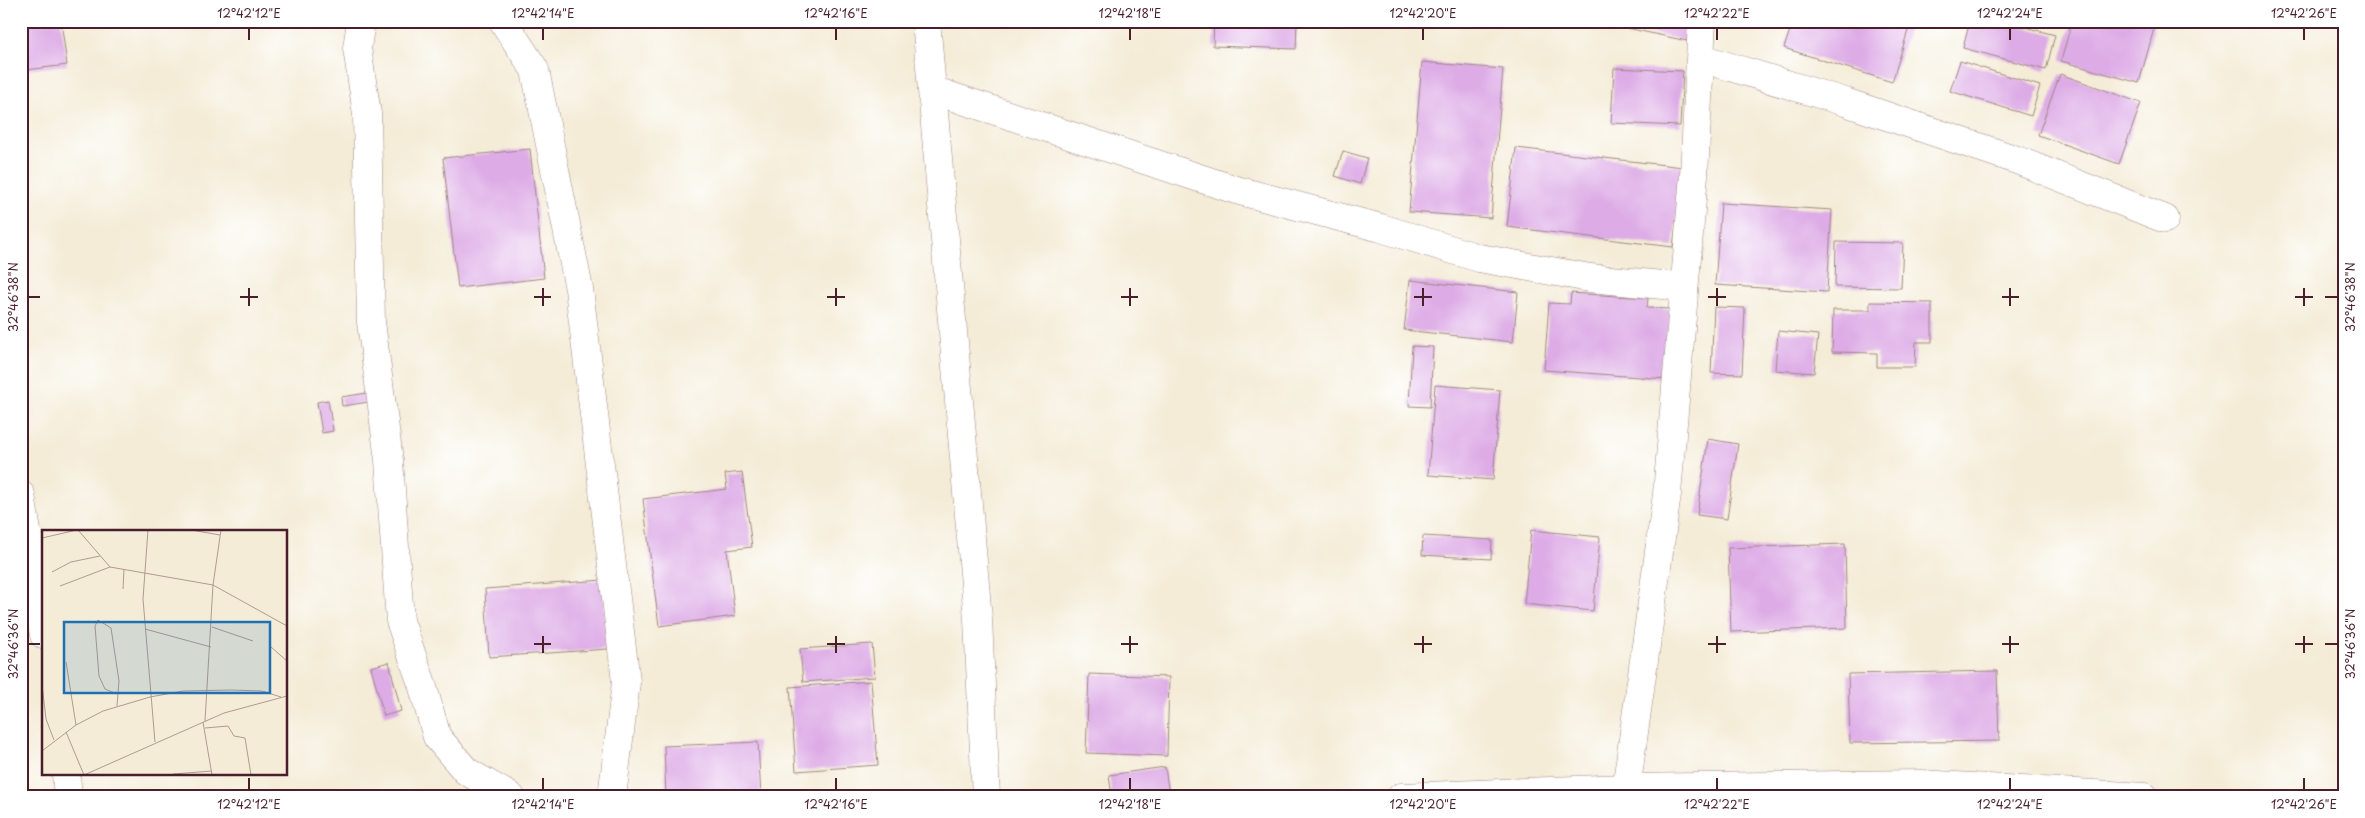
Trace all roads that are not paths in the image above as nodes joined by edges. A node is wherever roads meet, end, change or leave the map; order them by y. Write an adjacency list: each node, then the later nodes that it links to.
1 (362, 21): 14 (street)
2 (503, 21): 15 (street)
3 (926, 21): 6 (street)
4 (1702, 21): 5 (street)
5 (1701, 58): 7 (street); 8 (street)
6 (932, 90): 8 (street); 16 (street)
7 (2165, 219)
8 (1683, 286): 12 (street)
9 (21, 496): 10 (street)
10 (42, 623)
11 (66, 776): 13 (street)
12 (1626, 792): 17 (street); 18 (street)
13 (68, 797)
14 (511, 797)
15 (612, 797)
16 (986, 797)
17 (1400, 797)
18 (2145, 797)

